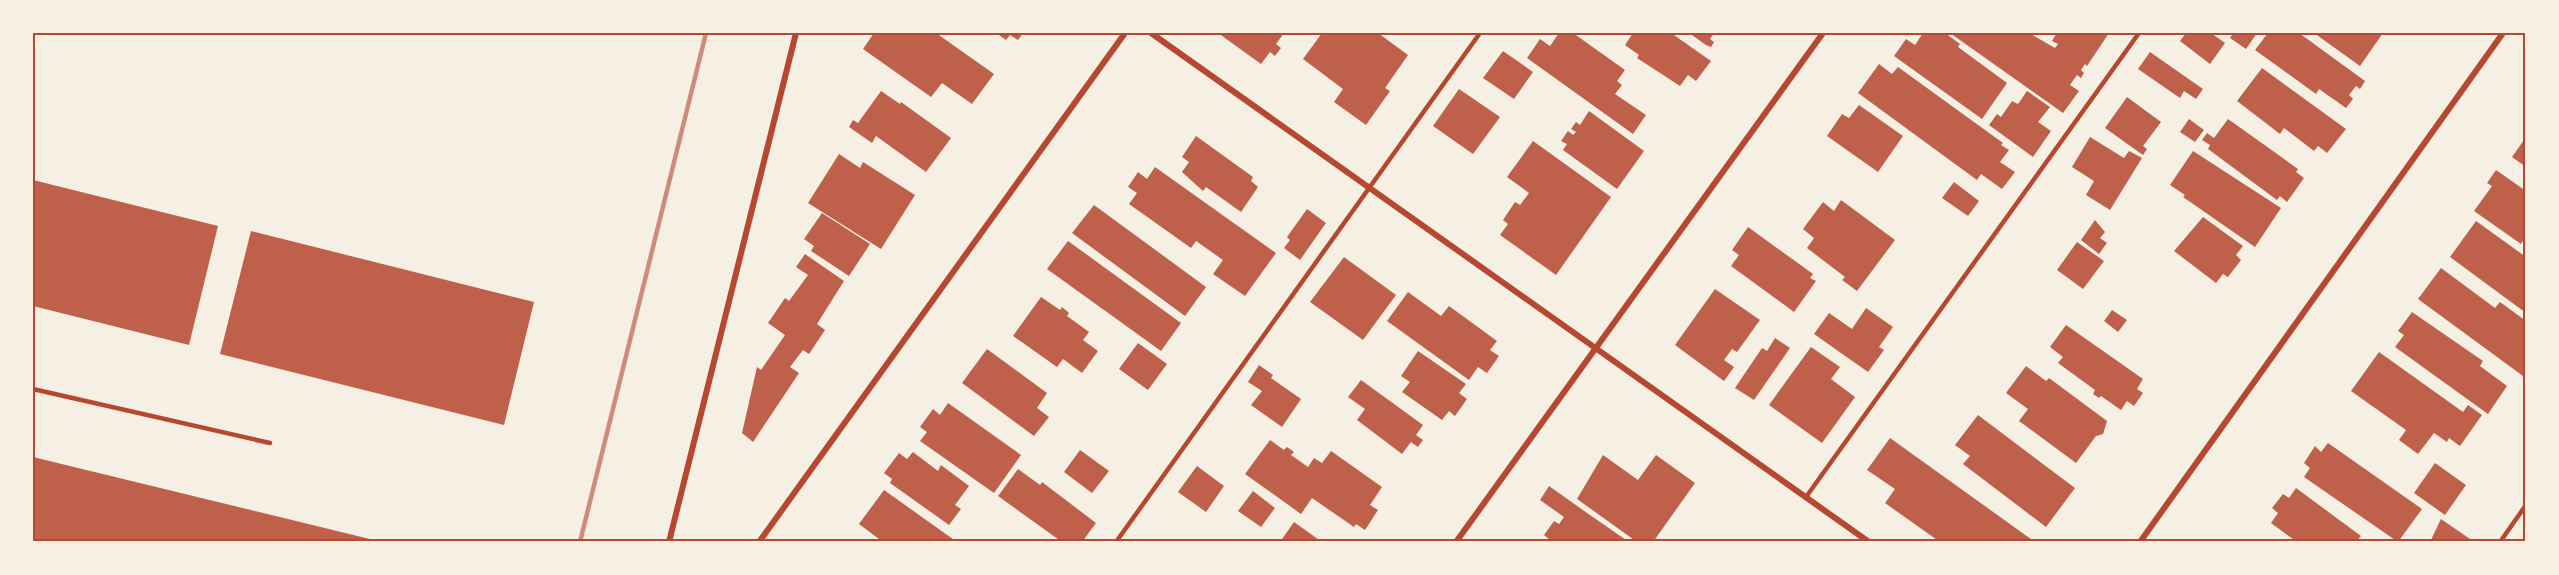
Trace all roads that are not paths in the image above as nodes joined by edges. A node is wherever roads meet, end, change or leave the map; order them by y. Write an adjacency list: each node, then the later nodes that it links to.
1 (796, 33): 14 (street)
2 (1125, 33): 15 (street)
3 (1152, 33): 8 (street)
4 (1480, 33): 8 (lane)
5 (1823, 33): 9 (street)
6 (2139, 33): 12 (lane)
7 (2504, 33): 19 (street)
8 (1369, 187): 9 (street); 16 (lane)
9 (1597, 347): 12 (street); 17 (street)
10 (33, 389): 11 (lane)
11 (270, 443)
12 (1806, 497): 18 (street)
13 (2526, 505): 20 (lane)
14 (669, 542)
15 (759, 542)
16 (1116, 542)
17 (1456, 542)
18 (1869, 542)
19 (2140, 542)
20 (2500, 542)

